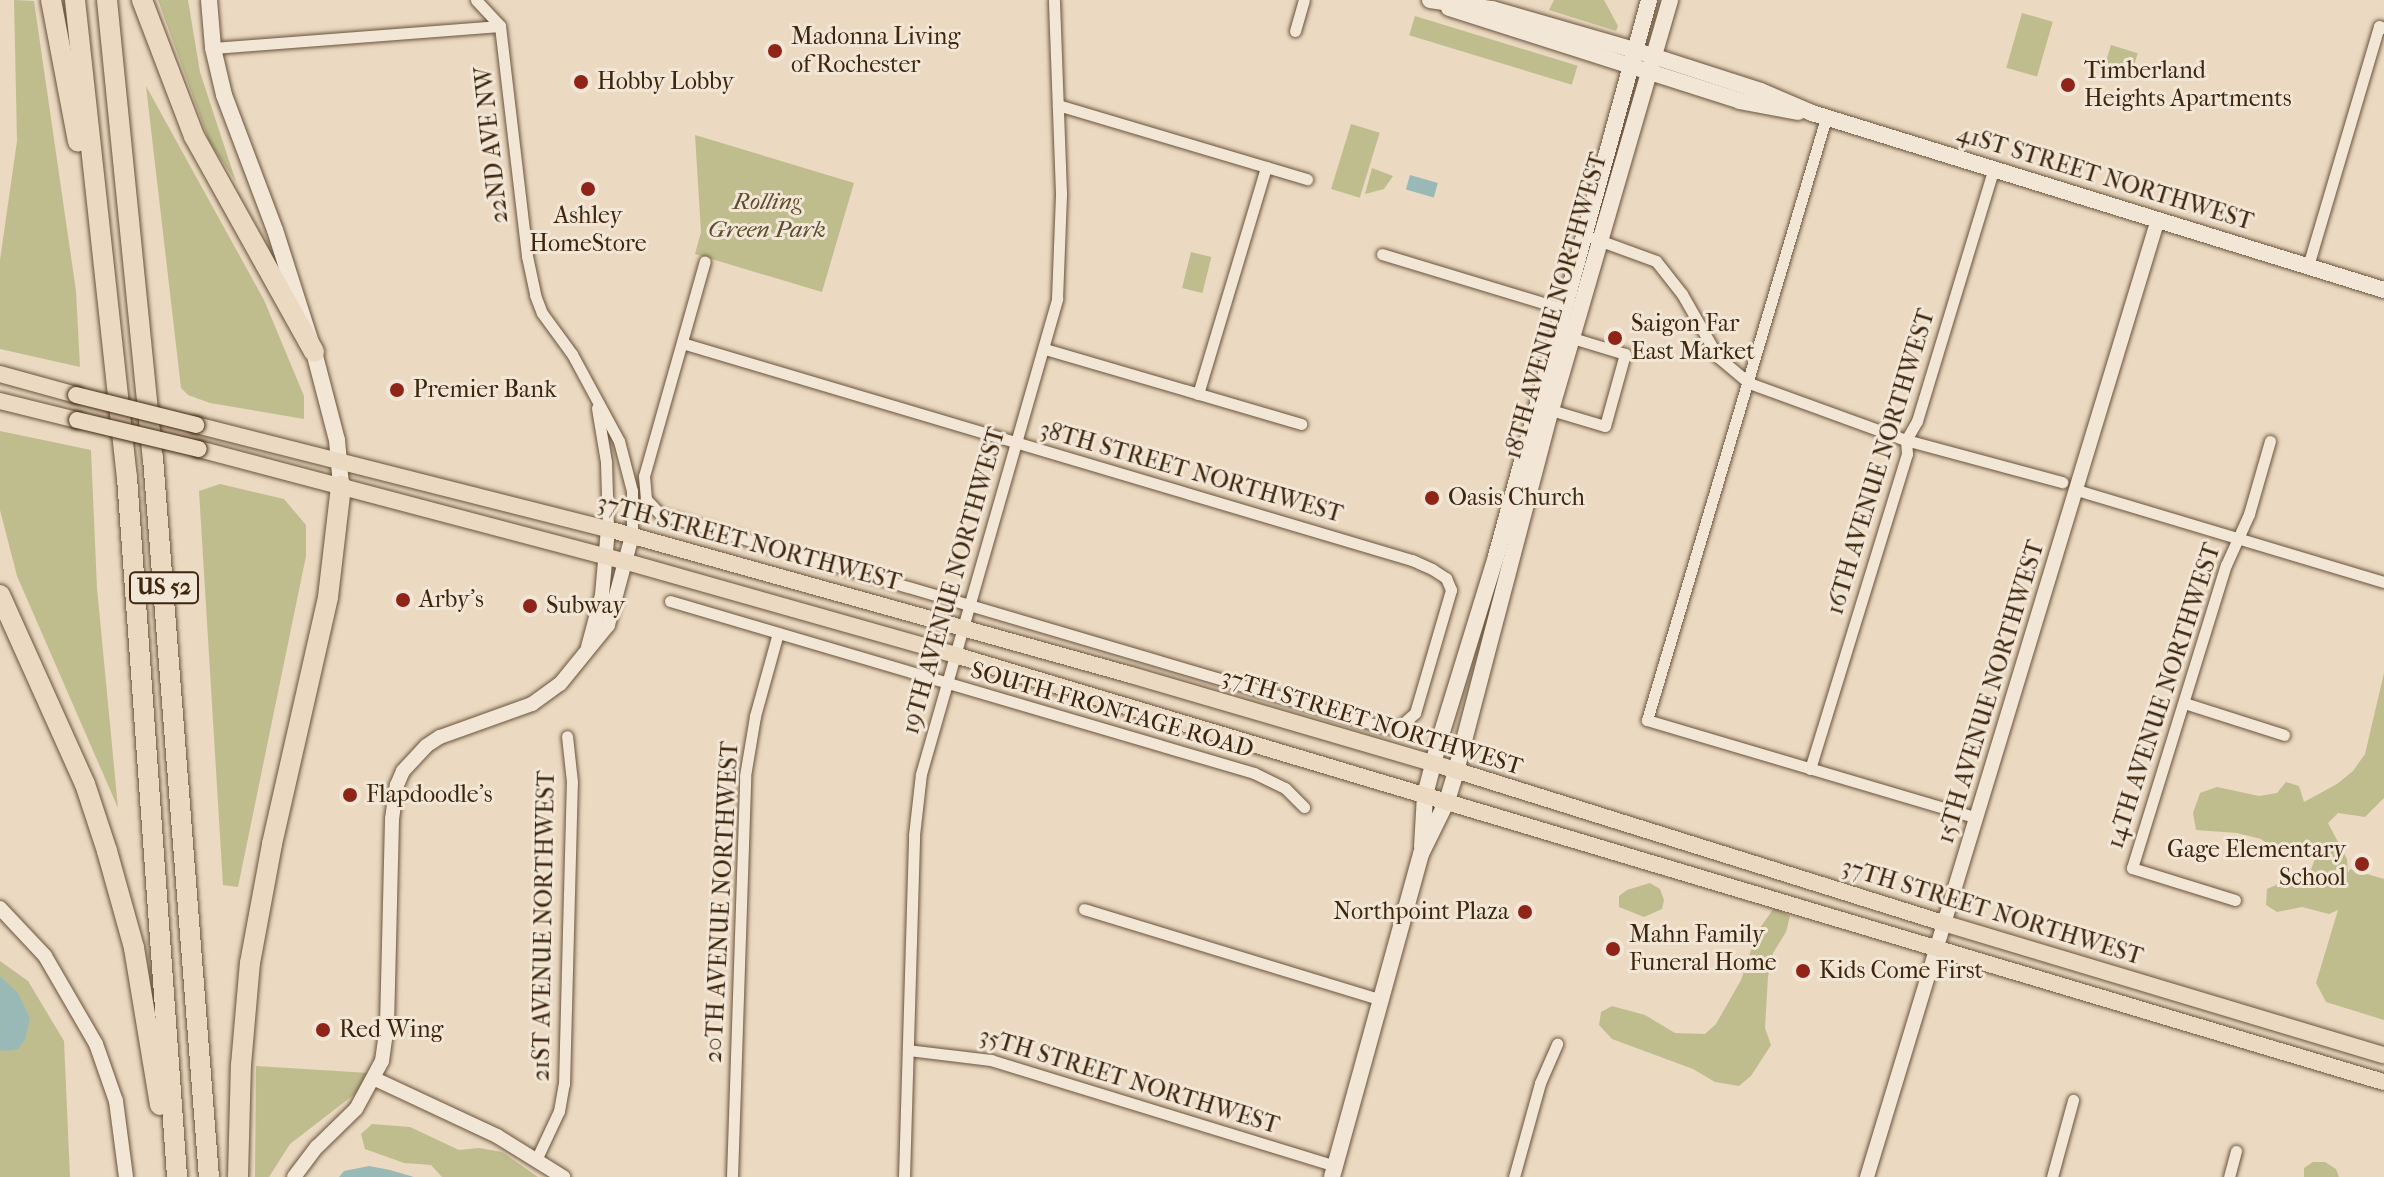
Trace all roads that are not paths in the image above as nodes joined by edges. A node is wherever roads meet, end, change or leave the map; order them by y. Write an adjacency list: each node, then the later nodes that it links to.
1 (51, 0): 35 (highway)
2 (75, 0): 35 (highway, US 52)
3 (107, 0): 93 (highway, US 52)
4 (142, 0): 34 (highway)
5 (209, 0): 15 (main road)
6 (476, 0): 12 (street)
7 (1054, 0): 19 (street, 19TH AVENUE NORTHWEST)
8 (1304, 0): 14 (street)
9 (1429, 0): 17 (main road, 41ST STREET NORTHWEST)
10 (1649, 0): 17 (main road, 18TH AVENUE NORTHWEST)
11 (1670, 0): 16 (main road, 18TH AVENUE NORTHWEST)
12 (500, 26): 15 (street); 40 (street, 22ND AVE NW)
13 (2382, 27): 28 (street)
14 (1295, 31)
15 (213, 48): 34 (main road)
16 (1653, 57): 17 (main road, 41ST STREET NORTHWEST); 18 (main road, 18TH AVENUE NORTHWEST); 20 (main road, 41ST STREET NORTHWEST)
17 (1632, 59): 18 (main road, 41ST STREET NORTHWEST); 25 (main road, 18TH AVENUE NORTHWEST)
18 (1648, 74): 20 (main road, 41ST STREET NORTHWEST); 25 (main road, 18TH AVENUE NORTHWEST)
19 (1058, 105): 21 (street); 33 (street, 19TH AVENUE NORTHWEST)
20 (1819, 116): 22 (main road, 41ST STREET NORTHWEST); 37 (street)
21 (1266, 167): 23 (street); 38 (street)
22 (1994, 168): 24 (main road, 41ST STREET NORTHWEST); 43 (street, 16TH AVENUE NORTHWEST)
23 (1307, 179)
24 (2158, 219): 28 (main road, 41ST STREET NORTHWEST); 49 (street, 15TH AVENUE NORTHWEST)
25 (1592, 237): 30 (main road, 18TH AVENUE NORTHWEST); 31 (main road, 18TH AVENUE NORTHWEST); 37 (street)
26 (1382, 254): 30 (street)
27 (705, 261): 32 (street)
28 (2308, 266): 29 (main road, 41ST STREET NORTHWEST)
29 (2384, 290)
30 (1563, 309): 67 (main road, 18TH AVENUE NORTHWEST)
31 (1572, 338): 41 (main road, 18TH AVENUE NORTHWEST); 41 (street)
32 (682, 343): 45 (street, 38TH STREET NORTHWEST); 58 (street)
33 (1045, 349): 38 (street); 45 (street, 19TH AVENUE NORTHWEST)
34 (314, 352): 46 (main road)
35 (114, 354): 92 (highway, US 52)
36 (0, 374): 46 (main road, 37TH STREET NORTHWEST, bridge)
37 (1749, 383): 43 (street); 68 (street)
38 (1198, 394): 42 (street)
39 (0, 401): 48 (main road, 37TH STREET NORTHWEST, bridge)
40 (596, 403): 50 (street); 51 (street)
41 (1551, 410): 69 (main road, 18TH AVENUE NORTHWEST)
42 (1301, 424)
43 (1906, 440): 47 (street); 68 (street, 16TH AVENUE NORTHWEST)
44 (2270, 441): 52 (street, 14TH AVENUE NORTHWEST)
45 (1017, 443): 58 (street, 19TH AVENUE NORTHWEST); 58 (street, 38TH STREET NORTHWEST)
46 (339, 460): 48 (main road); 50 (main road, 37TH STREET NORTHWEST)
47 (2062, 482)
48 (341, 486): 53 (main road, 37TH STREET NORTHWEST); 94 (highway)
49 (2077, 490): 52 (street); 73 (street, 15TH AVENUE NORTHWEST)
50 (608, 529): 51 (main road, 37TH STREET NORTHWEST); 53 (street)
51 (632, 536): 54 (street); 59 (main road, 37TH STREET NORTHWEST)
52 (2237, 537): 55 (street); 64 (street, 14TH AVENUE NORTHWEST)
53 (604, 556): 54 (main road, 37TH STREET NORTHWEST); 61 (street)
54 (627, 562): 61 (street); 62 (main road, 37TH STREET NORTHWEST)
55 (2384, 582)
56 (0, 595): 91 (highway)
57 (670, 601): 60 (street, SOUTH FRONTAGE ROAD)
58 (969, 606): 59 (street, 19TH AVENUE NORTHWEST)
59 (963, 627): 62 (street, 19TH AVENUE NORTHWEST); 67 (main road, 37TH STREET NORTHWEST)
60 (778, 633): 63 (street, SOUTH FRONTAGE ROAD); 97 (street, 20TH AVENUE NORTHWEST)
61 (587, 652): 84 (street)
62 (955, 655): 63 (street, 19TH AVENUE NORTHWEST); 70 (main road, 37TH STREET NORTHWEST)
63 (946, 685): 72 (street, SOUTH FRONTAGE ROAD); 82 (street, 19TH AVENUE NORTHWEST)
64 (2184, 703): 65 (street); 75 (street, 14TH AVENUE NORTHWEST)
65 (2284, 735)
66 (567, 736): 88 (street, 21ST AVENUE NORTHWEST)
67 (1433, 764): 69 (main road, 37TH STREET NORTHWEST); 70 (main road, 18TH AVENUE NORTHWEST)
68 (1810, 769): 73 (street)
69 (1456, 771): 71 (main road, 18TH AVENUE NORTHWEST); 78 (main road, 37TH STREET NORTHWEST)
70 (1425, 795): 71 (main road, 37TH STREET NORTHWEST); 74 (main road, 18TH AVENUE NORTHWEST)
71 (1447, 801): 74 (main road, 18TH AVENUE NORTHWEST); 79 (main road, 37TH STREET NORTHWEST)
72 (1304, 807)
73 (1975, 817): 78 (street, 15TH AVENUE NORTHWEST)
74 (1421, 854): 80 (main road, 18TH AVENUE NORTHWEST)
75 (2235, 900)
76 (0, 908): 90 (street)
77 (1084, 909): 80 (street)
78 (1943, 923): 79 (street, 15TH AVENUE NORTHWEST); 83 (main road, 37TH STREET NORTHWEST)
79 (1935, 948): 85 (main road, 37TH STREET NORTHWEST); 100 (street, 15TH AVENUE NORTHWEST)
80 (1382, 1000): 89 (main road, 18TH AVENUE NORTHWEST)
81 (1557, 1044): 99 (street)
82 (908, 1050): 89 (street, 35TH STREET NORTHWEST); 98 (street, 19TH AVENUE NORTHWEST)
83 (2384, 1055)
84 (375, 1079): 88 (street); 95 (street)
85 (2384, 1082)
86 (2073, 1100): 101 (street)
87 (2236, 1151): 102 (street)
88 (536, 1160): 96 (street)
89 (1334, 1172)
90 (126, 1177)
91 (167, 1177)
92 (177, 1177)
93 (209, 1177)
94 (238, 1177)
95 (294, 1177)
96 (563, 1177)
97 (732, 1177)
98 (904, 1177)
99 (1514, 1177)
100 (1867, 1177)
101 (2052, 1177)
102 (2229, 1177)

